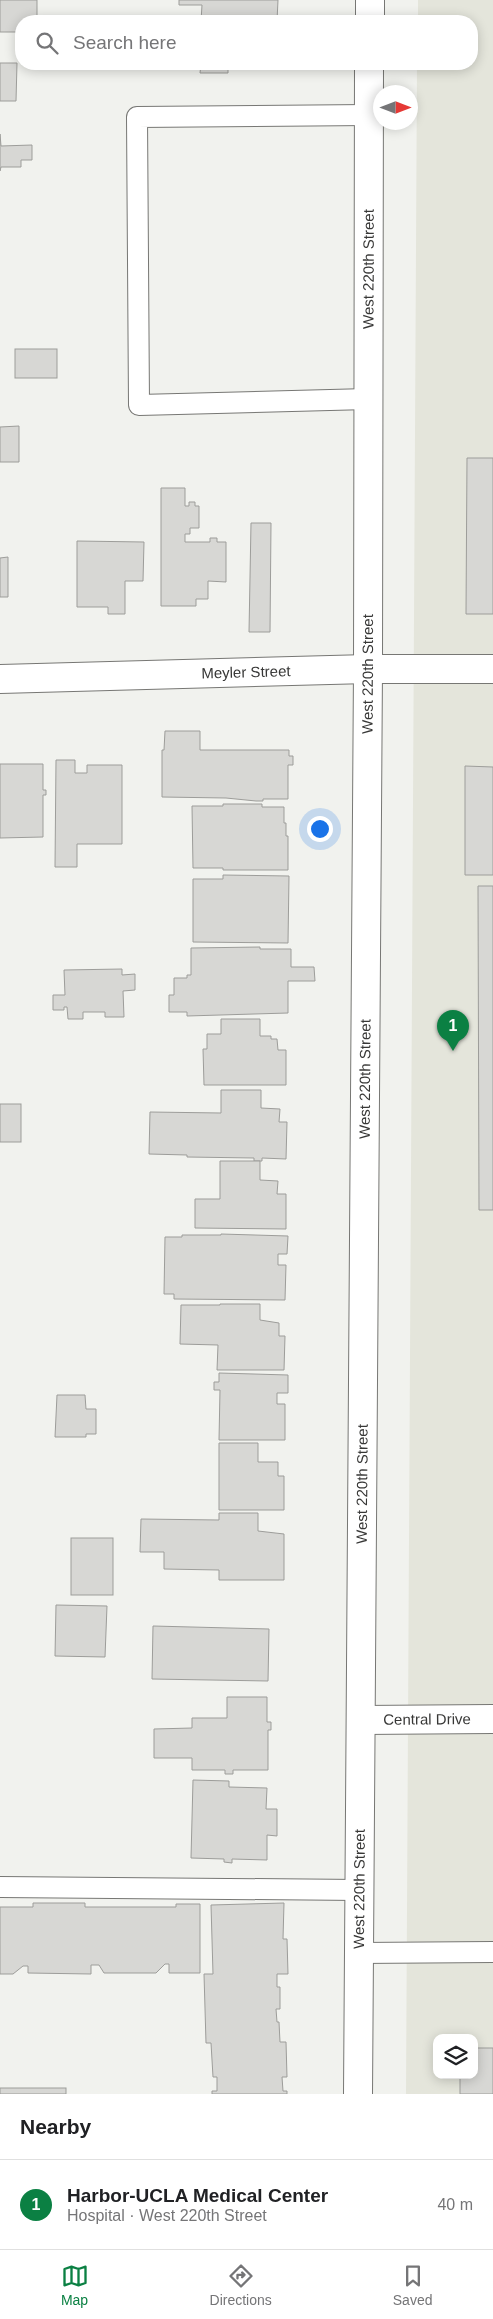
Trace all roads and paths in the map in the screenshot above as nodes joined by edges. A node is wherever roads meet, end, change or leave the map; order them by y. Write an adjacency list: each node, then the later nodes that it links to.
1 (370, 0): 2 (street)
2 (370, 15)
3 (369, 70): 4 (street, West 220th Street)
4 (369, 115): 5 (street, West 220th Street); 5 (lane)
5 (368, 399): 6 (street, West 220th Street)
6 (368, 669): 7 (street, Meyler Street); 8 (street, Meyler Street); 10 (street, West 220th Street)
7 (493, 669)
8 (0, 679)
9 (493, 1719): 10 (street, Central Drive)
10 (361, 1720): 12 (street, West 220th Street)
11 (0, 1887): 12 (lane)
12 (359, 1890): 13 (street, West 220th Street)
13 (359, 1952): 14 (lane); 15 (street, West 220th Street)
14 (493, 1952)
15 (358, 2094)

